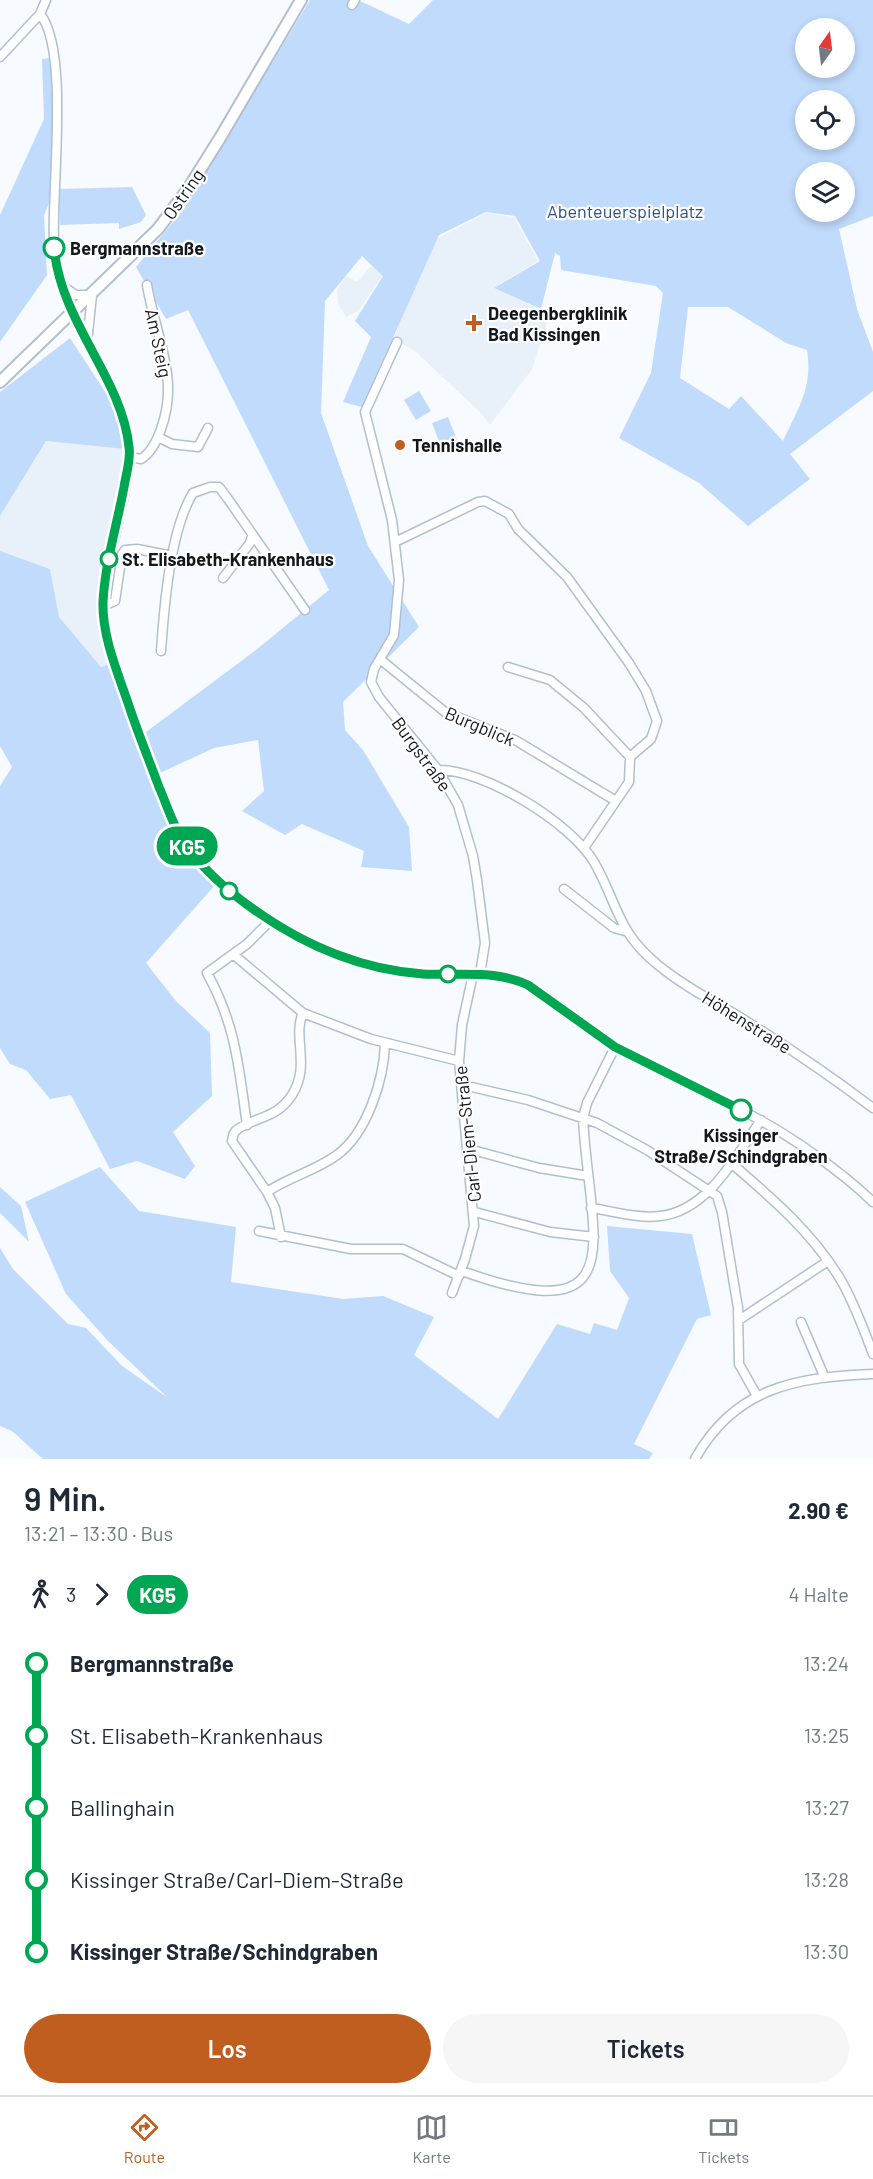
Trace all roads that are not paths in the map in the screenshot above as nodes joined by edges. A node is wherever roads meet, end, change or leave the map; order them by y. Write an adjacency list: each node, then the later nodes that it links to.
1 (46, 0): 3 (street)
2 (302, 0): 7 (main road, Ostring)
3 (40, 14): 4 (street); 5 (street)
4 (0, 57)
5 (61, 285): 7 (street); 8 (street)
6 (147, 285): 13 (street, Am Steig)
7 (92, 295): 8 (main road, Ostring); 10 (street)
8 (73, 314): 10 (street); 11 (main road, Ostring)
9 (397, 342): 16 (street, Burgstraße)
10 (87, 344): 14 (street)
11 (0, 382)
12 (208, 428): 13 (street)
13 (158, 437): 14 (street, Am Steig)
14 (129, 457): 19 (street)
15 (252, 536): 17 (street); 18 (street); 20 (street)
16 (395, 542): 22 (street, Burgstraße); 24 (street)
17 (172, 556): 19 (street); 21 (street)
18 (223, 578)
19 (103, 606): 29 (street)
20 (305, 610)
21 (161, 651)
22 (381, 660): 25 (street, Burgstraße); 26 (street, Burgblick)
23 (508, 667): 24 (street)
24 (630, 757): 26 (street)
25 (438, 770): 27 (street, Höhenstraße); 32 (street, Burgstraße)
26 (616, 801): 27 (street)
27 (584, 848): 30 (street, Höhenstraße)
28 (564, 889): 30 (street, Höhenstraße)
29 (271, 920): 31 (street); 32 (street)
30 (625, 930): 38 (street, Höhenstraße)
31 (234, 955): 33 (street); 41 (street)
32 (476, 974): 35 (street); 36 (street, Carl-Diem-Straße)
33 (303, 1013): 34 (street); 41 (street)
34 (385, 1043): 36 (street); 46 (street)
35 (615, 1047): 39 (street); 40 (street)
36 (459, 1061): 37 (street, Carl-Diem-Straße)
37 (463, 1085): 39 (street); 42 (street, Carl-Diem-Straße)
38 (873, 1108)
39 (583, 1118): 44 (street); 45 (street)
40 (760, 1120): 43 (street); 47 (street)
41 (248, 1125): 46 (street)
42 (469, 1149): 44 (street); 49 (street, Carl-Diem-Straße)
43 (731, 1163): 45 (street); 53 (street)
44 (588, 1176): 48 (street)
45 (707, 1190): 48 (street); 56 (street)
46 (267, 1192): 51 (street)
47 (873, 1202)
48 (591, 1208): 52 (street)
49 (475, 1212): 52 (street); 54 (street, Carl-Diem-Straße)
50 (259, 1231): 51 (street)
51 (281, 1237): 54 (street)
52 (594, 1237): 54 (street)
53 (828, 1261): 56 (street); 58 (street)
54 (460, 1273): 55 (street, Carl-Diem-Straße)
55 (452, 1293)
56 (740, 1320): 61 (street)
57 (801, 1322): 60 (street)
58 (873, 1354)
59 (873, 1374): 60 (street)
60 (824, 1376): 61 (street)
61 (757, 1396): 62 (street)
62 (695, 1459)

